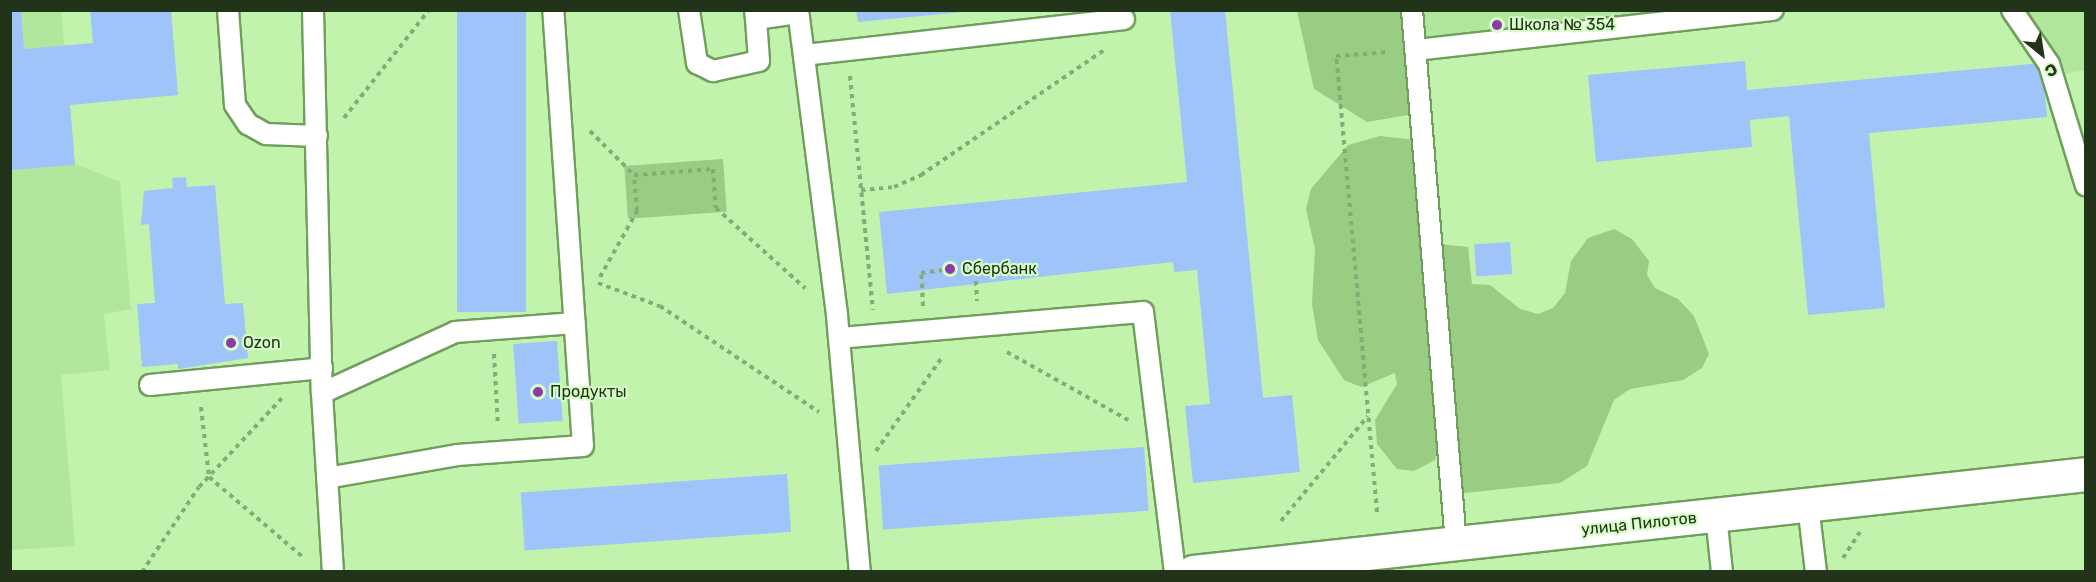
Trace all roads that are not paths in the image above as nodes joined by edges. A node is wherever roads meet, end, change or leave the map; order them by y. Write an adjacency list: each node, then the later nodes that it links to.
1 (228, 10): 13 (lane)
2 (313, 10): 13 (lane)
3 (553, 10): 15 (lane)
4 (689, 10): 9 (lane)
5 (1412, 10): 11 (lane)
6 (1773, 10): 11 (lane)
7 (2012, 10): 14 (lane)
8 (798, 12): 9 (lane); 12 (lane)
9 (755, 15)
10 (1124, 19): 12 (lane)
11 (1416, 50): 24 (lane)
12 (804, 55): 16 (lane)
13 (317, 144): 17 (lane)
14 (2085, 186)
15 (575, 323): 19 (lane); 21 (lane)
16 (839, 338): 26 (lane); 27 (lane)
17 (322, 368): 18 (lane); 19 (lane)
18 (150, 385)
19 (322, 393): 21 (lane)
20 (2085, 474): 22 (street, улица Пилотов)
21 (327, 478): 25 (lane)
22 (1808, 505): 23 (street, улица Пилотов); 30 (lane)
23 (1716, 515): 24 (street, улица Пилотов); 29 (lane)
24 (1456, 544): 28 (street, улица Пилотов)
25 (333, 572)
26 (860, 572)
27 (1175, 572)
28 (1193, 572)
29 (1722, 572)
30 (1816, 572)

